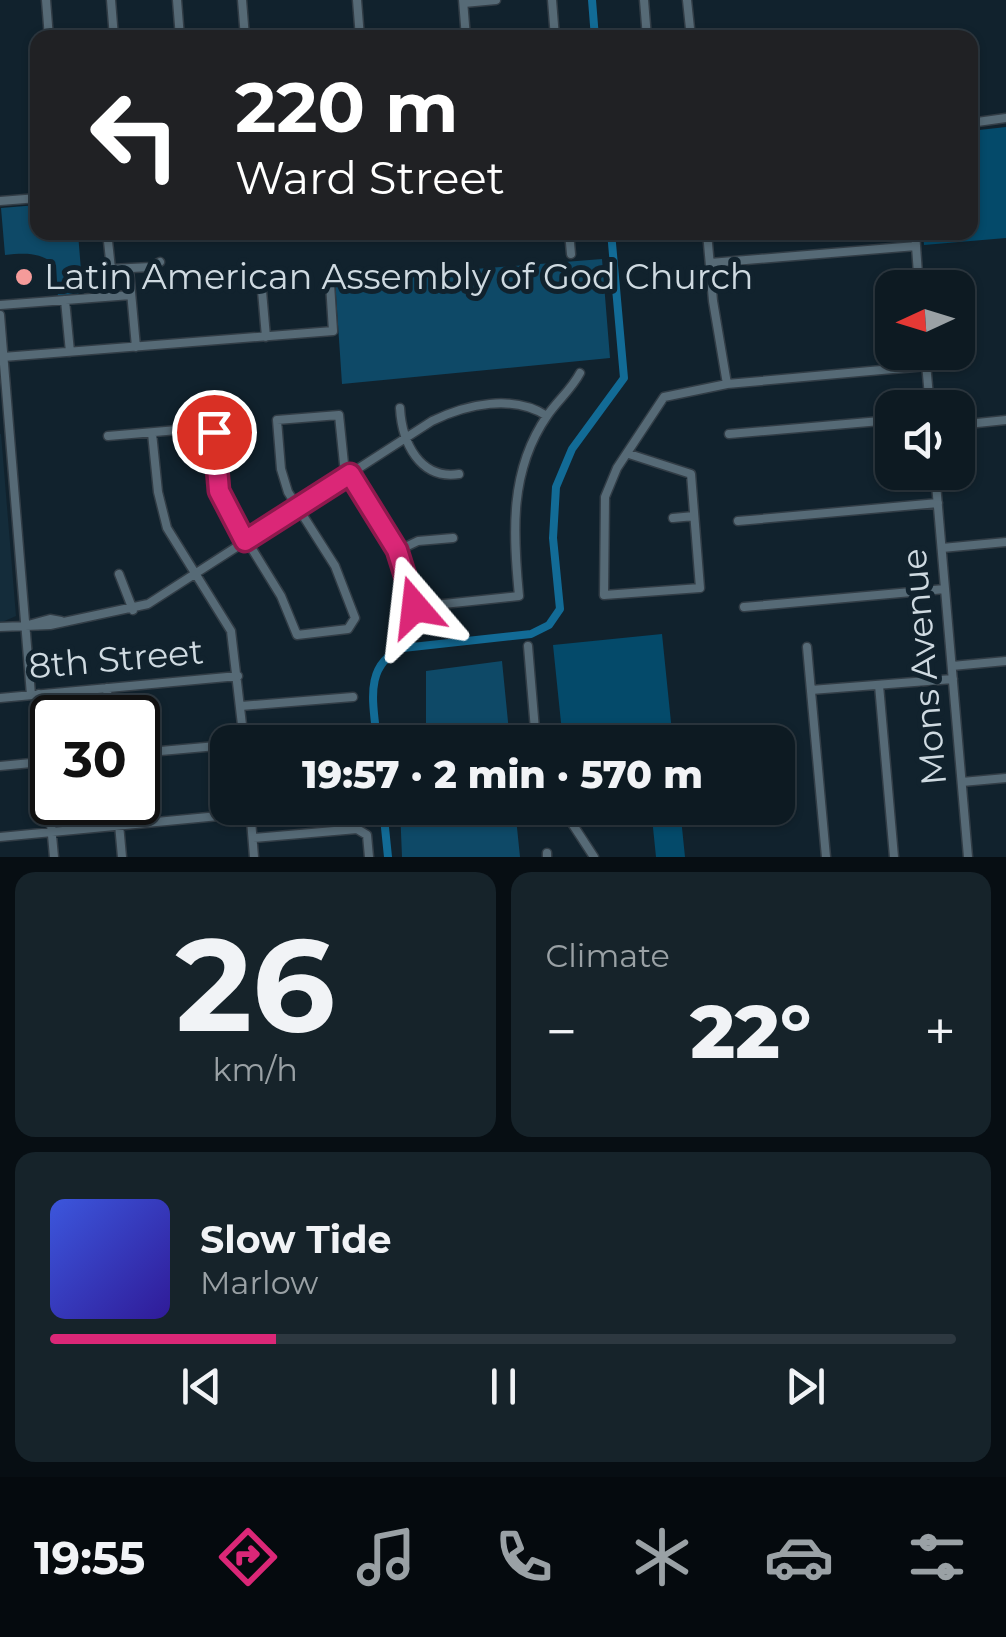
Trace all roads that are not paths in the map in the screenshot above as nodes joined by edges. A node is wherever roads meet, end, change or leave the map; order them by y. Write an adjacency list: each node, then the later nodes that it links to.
1 (46, 0): 11 (street)
2 (111, 0): 12 (street)
3 (177, 0): 13 (street)
4 (242, 0): 14 (street)
5 (356, 0): 15 (street)
6 (496, 0): 10 (street)
7 (552, 0): 17 (street)
8 (644, 0): 18 (street)
9 (687, 0): 19 (street)
10 (463, 1): 16 (street)
11 (48, 30)
12 (113, 30)
13 (179, 30)
14 (244, 30)
15 (359, 30)
16 (465, 30)
17 (554, 30)
18 (647, 30)
19 (689, 30)
20 (1006, 118): 21 (street)
21 (978, 123)
22 (30, 199): 23 (street)
23 (0, 201)
24 (108, 240): 32 (street)
25 (570, 240): 29 (street)
26 (708, 240): 31 (street)
27 (916, 240): 28 (street)
28 (916, 246): 31 (street); 33 (street)
29 (571, 254)
30 (160, 262): 32 (street)
31 (710, 263): 46 (street)
32 (129, 270): 36 (street)
33 (918, 270)
34 (330, 284): 40 (street)
35 (262, 291): 40 (street)
36 (131, 295): 37 (street); 41 (street)
37 (65, 300): 38 (street); 42 (street)
38 (0, 305)
39 (0, 315): 43 (street)
40 (266, 336): 41 (street)
41 (136, 347): 42 (street)
42 (70, 352): 43 (street)
43 (4, 358): 52 (street)
44 (882, 370): 46 (street)
45 (580, 373): 48 (street)
46 (727, 384): 57 (street)
47 (400, 408): 56 (street)
48 (547, 416): 56 (street); 70 (street)
49 (1006, 420): 51 (street)
50 (875, 421): 54 (street)
51 (975, 423)
52 (5, 428): 76 (street)
53 (152, 433): 55 (street); 67 (street); 72 (street)
54 (729, 434)
55 (108, 436)
56 (406, 438): 58 (street); 59 (street)
57 (628, 454): 63 (street); 63 (street)
58 (350, 474): 62 (street); 62 (street); 70 (street)
59 (459, 474)
60 (937, 490): 61 (street, Mons Avenue)
61 (938, 503): 65 (street); 69 (street, Mons Avenue)
62 (297, 506): 67 (street); 67 (street)
63 (694, 516): 64 (street)
64 (673, 518)
65 (738, 521)
66 (452, 538): 70 (street)
67 (245, 541): 72 (street)
68 (1006, 542): 69 (street)
69 (942, 548): 73 (street, Mons Avenue)
70 (397, 550)
71 (119, 574): 75 (street)
72 (194, 576): 75 (street); 82 (street)
73 (945, 589): 74 (street); 81 (street, Mons Avenue)
74 (744, 607)
75 (133, 610): 76 (street)
76 (27, 625): 77 (street); 88 (street)
77 (0, 627)
78 (528, 646): 94 (street)
79 (807, 647): 86 (street)
80 (1006, 661): 81 (street)
81 (952, 666): 83 (street, Mons Avenue)
82 (238, 676): 85 (street, 8th Street); 92 (street)
83 (953, 678): 84 (street); 100 (street, Mons Avenue)
84 (879, 685): 86 (street); 116 (street)
85 (106, 688): 88 (street, 8th Street); 89 (street)
86 (811, 690): 115 (street)
87 (30, 695): 91 (street, 8th Street)
88 (35, 695)
89 (107, 695)
90 (353, 696): 92 (street)
91 (0, 698)
92 (240, 706): 93 (street)
93 (242, 725)
94 (535, 725)
95 (210, 747): 96 (street)
96 (160, 751)
97 (30, 763): 98 (street)
98 (0, 766)
99 (1006, 778): 100 (street)
100 (962, 782): 117 (street, Mons Avenue)
101 (210, 815): 102 (street)
102 (160, 820)
103 (52, 825): 107 (street)
104 (120, 825): 107 (street); 111 (street)
105 (252, 825): 109 (street)
106 (573, 825): 114 (street)
107 (52, 832): 108 (street); 110 (street)
108 (0, 836)
109 (253, 838): 112 (street); 113 (street)
110 (54, 857)
111 (122, 857)
112 (254, 857)
113 (368, 857)
114 (594, 857)
115 (826, 857)
116 (894, 857)
117 (968, 857)

